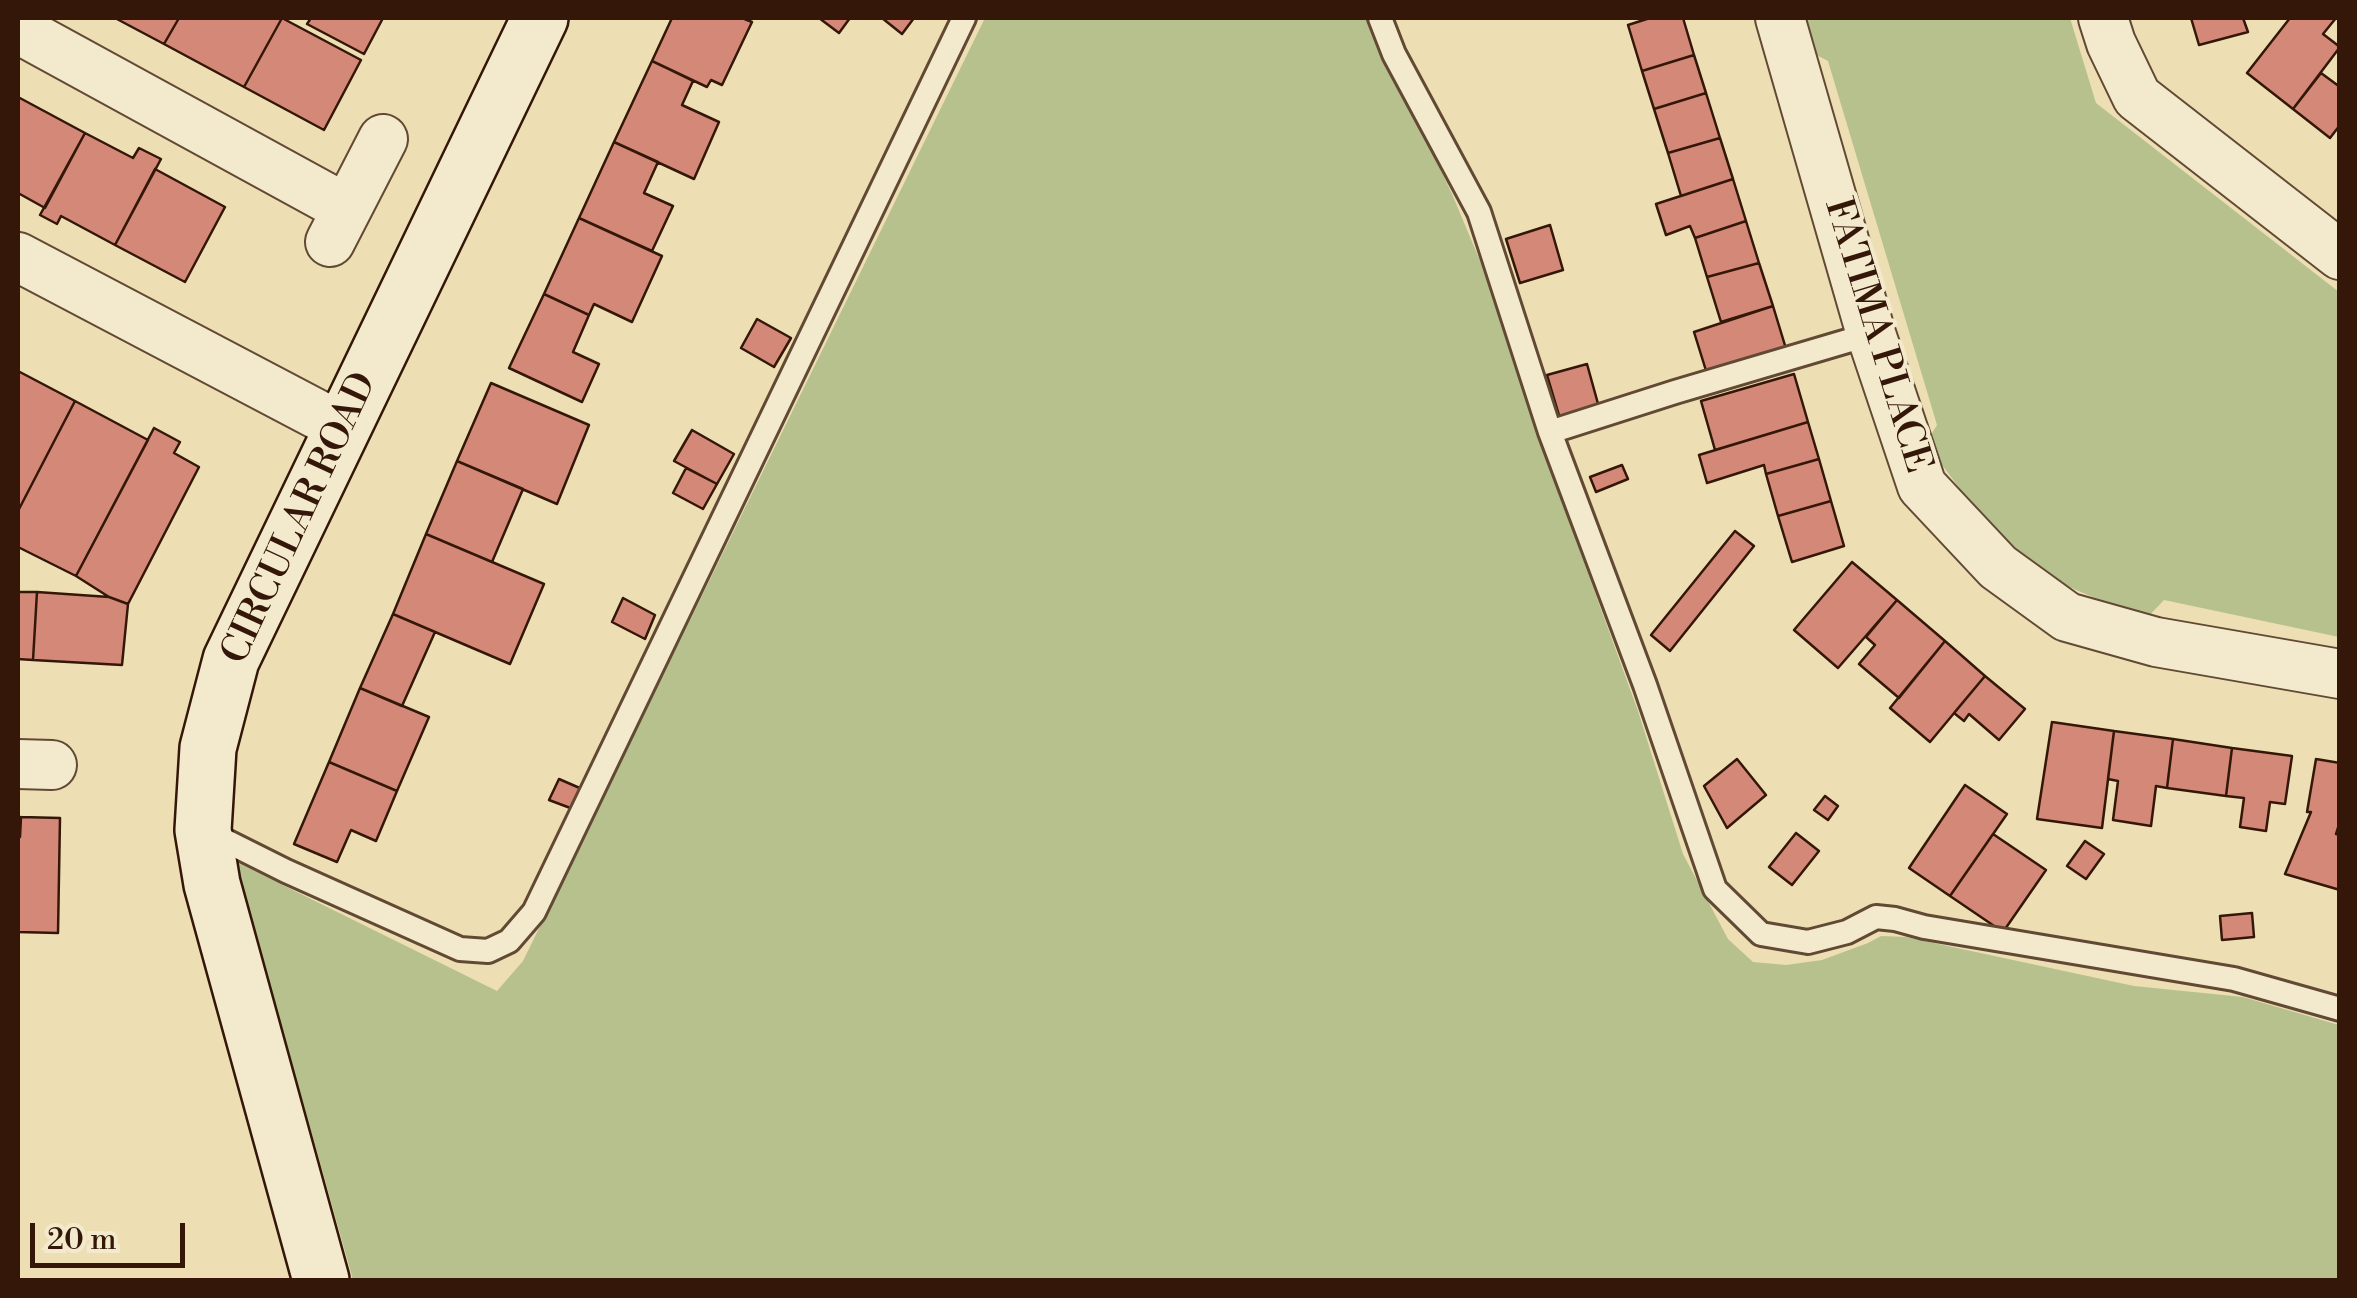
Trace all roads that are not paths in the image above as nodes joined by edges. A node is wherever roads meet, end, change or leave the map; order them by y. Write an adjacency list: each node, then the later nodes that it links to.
1 (540, 18): 11 (main road, CIRCULAR ROAD)
2 (964, 18): 14 (lane)
3 (1380, 18): 12 (lane)
4 (1780, 18): 10 (street, FATIMA PLACE)
5 (2103, 18): 8 (street)
6 (18, 29): 7 (street)
7 (383, 139)
8 (2340, 255)
9 (18, 257): 11 (street)
10 (1871, 334): 12 (lane); 13 (street, FATIMA PLACE)
11 (343, 428): 14 (main road, CIRCULAR ROAD)
12 (1550, 432): 15 (lane)
13 (2340, 674)
14 (203, 830): 16 (main road, CIRCULAR ROAD)
15 (2340, 1009)
16 (321, 1280)

